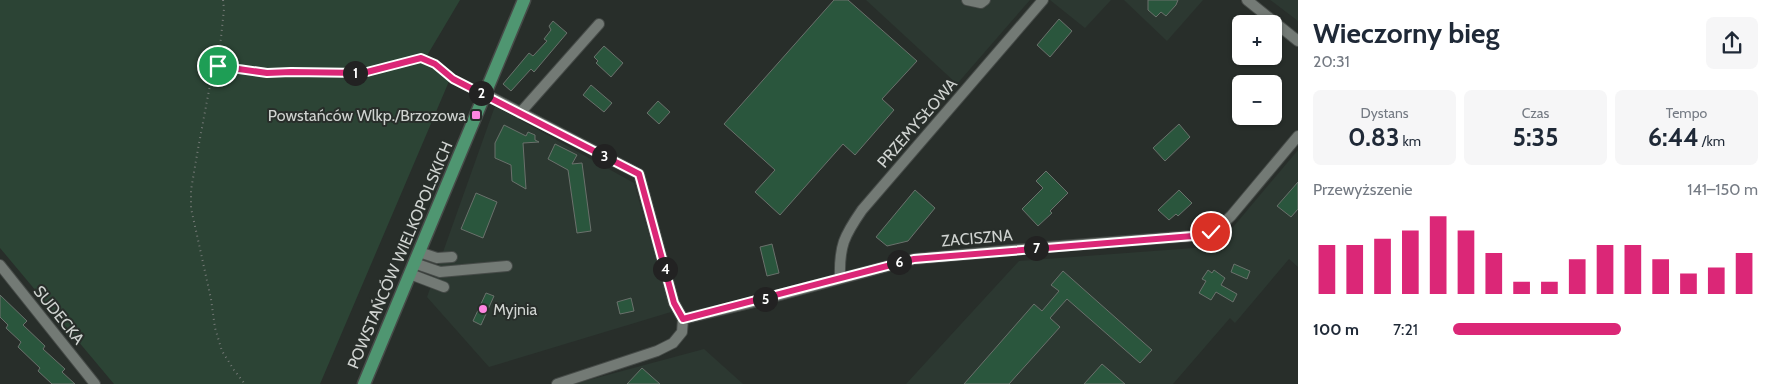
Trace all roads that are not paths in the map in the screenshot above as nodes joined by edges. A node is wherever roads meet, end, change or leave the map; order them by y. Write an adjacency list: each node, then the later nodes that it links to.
1 (524, 0): 8 (main road, POWSTAŃCÓW WIELKOPOLSKICH)
2 (967, 0): 3 (street)
3 (985, 0)
4 (1247, 0): 7 (street)
5 (1036, 2): 15 (street, PRZEMYSŁOWA)
6 (599, 24): 9 (street)
7 (1298, 41)
8 (484, 94): 9 (street); 12 (main road, POWSTAŃCÓW WIELKOPOLSKICH)
9 (520, 112): 17 (street)
10 (1298, 136): 15 (street, ZACISZNA)
11 (452, 257): 12 (street)
12 (415, 263): 14 (street); 16 (street); 19 (main road, POWSTAŃCÓW WIELKOPOLSKICH)
13 (0, 265): 18 (street, SUDECKA)
14 (507, 266)
15 (840, 278): 17 (street, ZACISZNA)
16 (444, 287)
17 (683, 319): 20 (street)
18 (95, 384)
19 (364, 384)
20 (557, 384)

